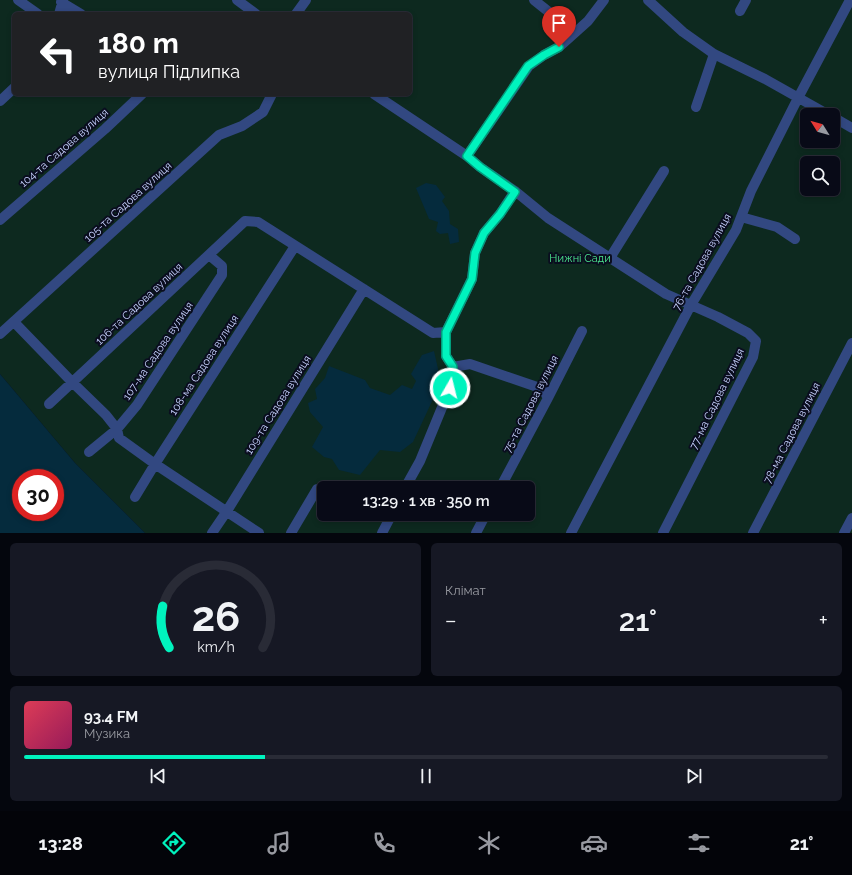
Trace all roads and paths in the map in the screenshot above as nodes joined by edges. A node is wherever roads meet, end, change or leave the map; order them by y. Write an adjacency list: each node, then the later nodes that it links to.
1 (18, 0): 11 (street)
2 (306, 0): 16 (street)
3 (534, 0): 17 (street)
4 (604, 0): 17 (street)
5 (648, 0): 18 (street)
6 (746, 0): 10 (street)
7 (850, 0): 23 (street, 76-та Садова вулиця)
8 (62, 1): 12 (street); 13 (street)
9 (240, 2): 14 (street); 15 (street)
10 (740, 11)
11 (35, 12)
12 (59, 12)
13 (78, 12)
14 (239, 12)
15 (253, 12)
16 (297, 12)
17 (572, 36): 29 (street)
18 (714, 54): 23 (street); 25 (street)
19 (12, 90): 24 (street)
20 (140, 96): 33 (street, 104-та Садова вулиця)
21 (271, 96): 40 (street, 105-та Садова вулиця)
22 (377, 96): 29 (street)
23 (798, 98): 26 (street); 32 (street, 76-та Садова вулиця)
24 (0, 101)
25 (696, 107)
26 (816, 108)
27 (840, 121): 28 (street)
28 (852, 128)
29 (467, 156): 31 (street)
30 (664, 171): 37 (street)
31 (515, 192): 37 (street); 42 (street)
32 (741, 217): 34 (street); 39 (street, 76-та Садова вулиця)
33 (0, 220)
34 (795, 239)
35 (295, 246): 36 (street, 106-та Садова вулиця); 38 (street); 51 (street, 108-ма Садова вулиця)
36 (209, 255): 46 (street, 106-та Садова вулиця); 49 (street, 107-ма Садова вулиця)
37 (610, 258): 39 (street)
38 (364, 289): 42 (street); 56 (street, 109-та Садова вулиця)
39 (691, 305): 65 (street, 76-та Садова вулиця); 66 (street, 77-ма Садова вулиця)
40 (14, 322): 43 (street, 105-та Садова вулиця); 46 (street)
41 (582, 331): 47 (street, 75-та Садова вулиця)
42 (446, 332): 45 (street)
43 (0, 334)
44 (852, 344): 67 (street, 78-ма Садова вулиця)
45 (453, 367): 47 (street); 52 (street)
46 (72, 382): 48 (street, 106-та Садова вулиця); 49 (street)
47 (548, 398): 53 (street, 75-та Садова вулиця)
48 (49, 404)
49 (117, 429): 50 (street, 107-ма Садова вулиця); 51 (street)
50 (89, 452)
51 (155, 464): 55 (street, 108-ма Садова вулиця); 56 (street)
52 (409, 481)
53 (504, 481)
54 (317, 489): 62 (street)
55 (135, 497)
56 (227, 511): 60 (street, 109-та Садова вулиця); 61 (street)
57 (852, 518): 68 (street)
58 (388, 521): 63 (street)
59 (482, 521): 64 (street)
60 (212, 533)
61 (259, 533)
62 (291, 533)
63 (382, 533)
64 (476, 533)
65 (570, 533)
66 (663, 533)
67 (754, 533)
68 (844, 533)

